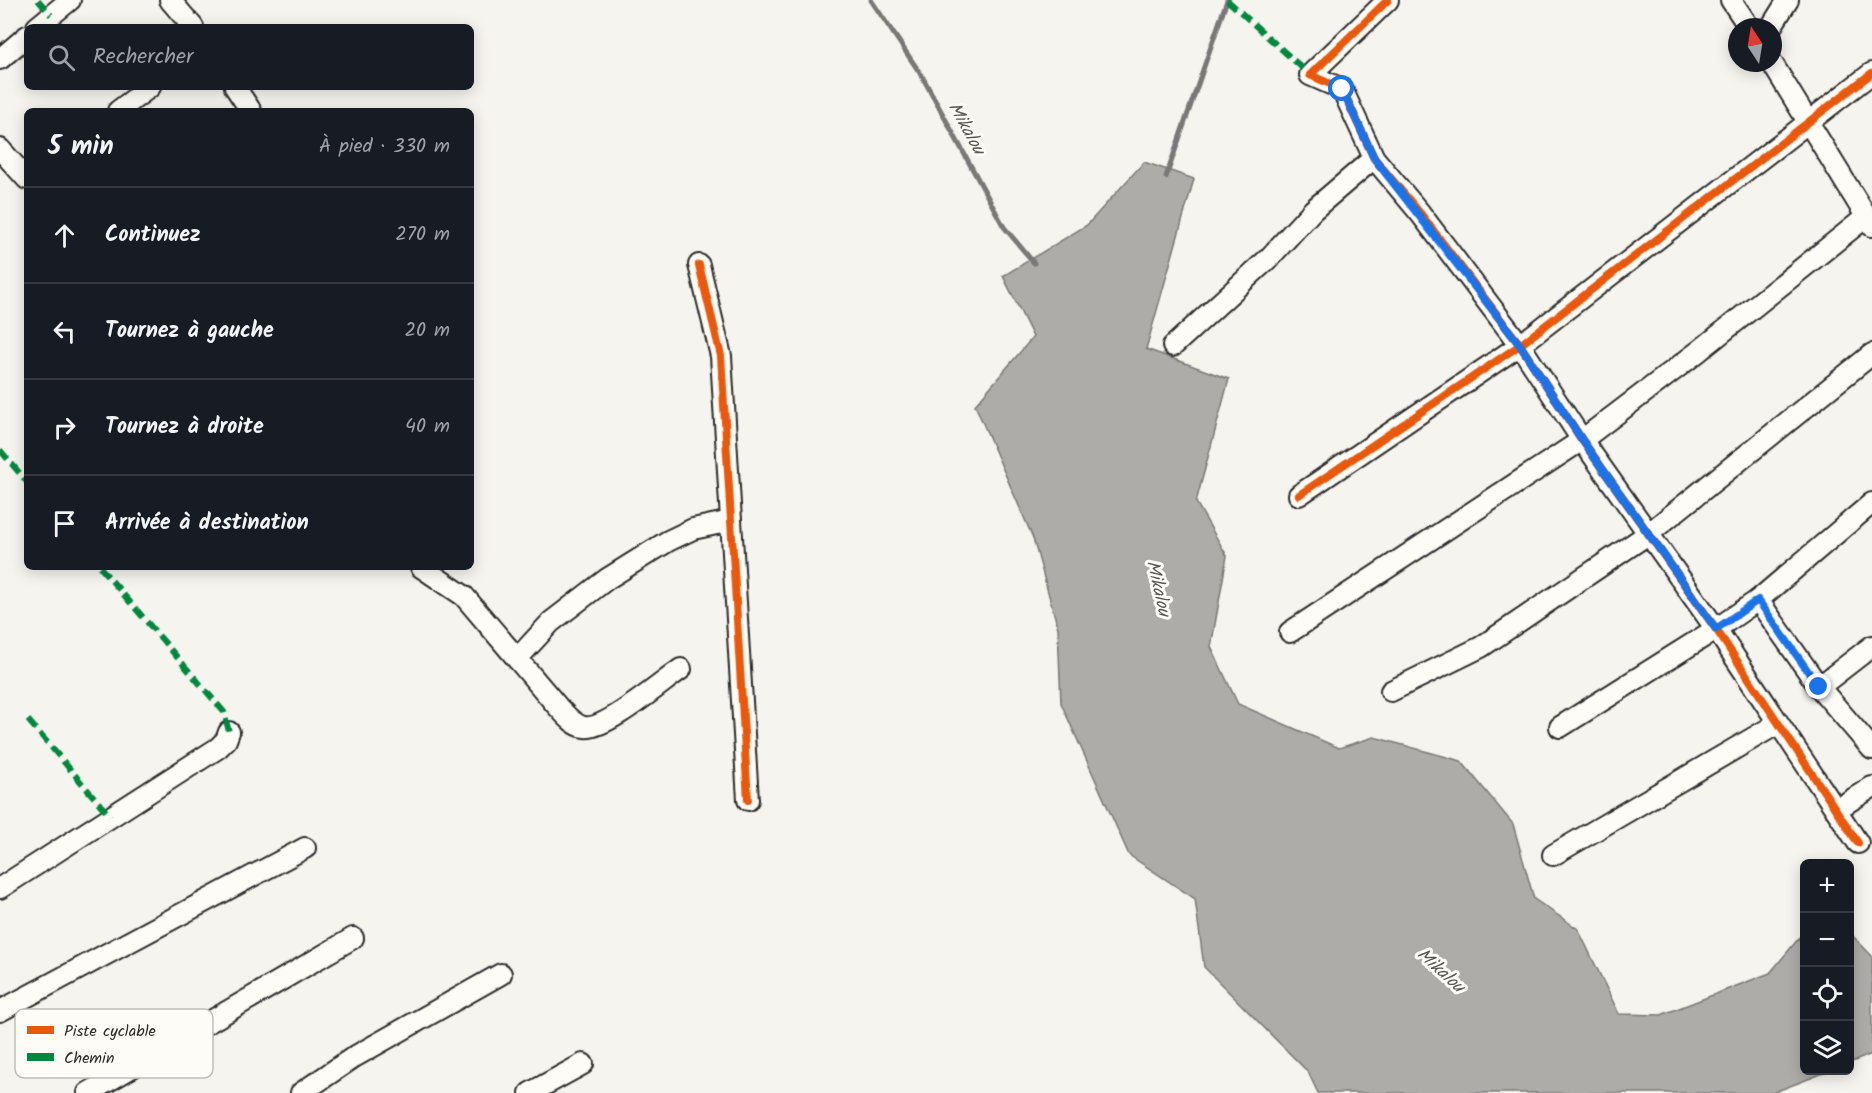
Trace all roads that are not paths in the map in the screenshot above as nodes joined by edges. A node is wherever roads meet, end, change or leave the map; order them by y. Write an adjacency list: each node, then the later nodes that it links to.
1 (70, 0): 8 (street)
2 (170, 0): 9 (street)
3 (1388, 0): 20 (street)
4 (1731, 0): 6 (street)
5 (1788, 0): 7 (street)
6 (1743, 18)
7 (1777, 18)
8 (41, 24)
9 (190, 24)
10 (24, 39): 11 (street)
11 (0, 59)
12 (1778, 72): 18 (street)
13 (1872, 73): 18 (street)
14 (146, 90): 16 (street)
15 (237, 90): 17 (street)
16 (122, 108)
17 (249, 108)
18 (1809, 122): 22 (street); 24 (street)
19 (0, 149): 21 (street)
20 (1374, 158): 24 (street); 25 (street)
21 (24, 176)
22 (1869, 221): 27 (street)
23 (699, 265): 30 (street)
24 (1520, 345): 27 (street); 28 (street)
25 (1173, 346)
26 (1872, 354): 31 (street)
27 (1582, 440): 31 (street); 35 (street)
28 (1299, 495)
29 (1872, 503): 33 (street)
30 (731, 521): 37 (street); 46 (street)
31 (1648, 534): 34 (street); 40 (street)
32 (425, 570): 37 (street)
33 (1758, 600): 34 (street); 39 (street)
34 (1716, 629): 41 (street); 42 (street)
35 (1290, 632)
36 (1872, 646): 39 (street)
37 (517, 659): 38 (street)
38 (681, 669)
39 (1819, 687): 44 (street)
40 (1391, 692)
41 (1777, 724): 47 (street); 50 (street)
42 (1560, 727)
43 (229, 732): 51 (street)
44 (1872, 749)
45 (1872, 787): 47 (street)
46 (748, 800)
47 (1837, 809): 48 (street)
48 (1857, 843)
49 (305, 848): 54 (street)
50 (1553, 855)
51 (0, 888)
52 (353, 938): 55 (street)
53 (501, 974): 59 (street)
54 (0, 1011)
55 (213, 1020)
56 (583, 1064): 60 (street)
57 (114, 1078): 58 (street)
58 (88, 1093)
59 (301, 1093)
60 (530, 1093)

